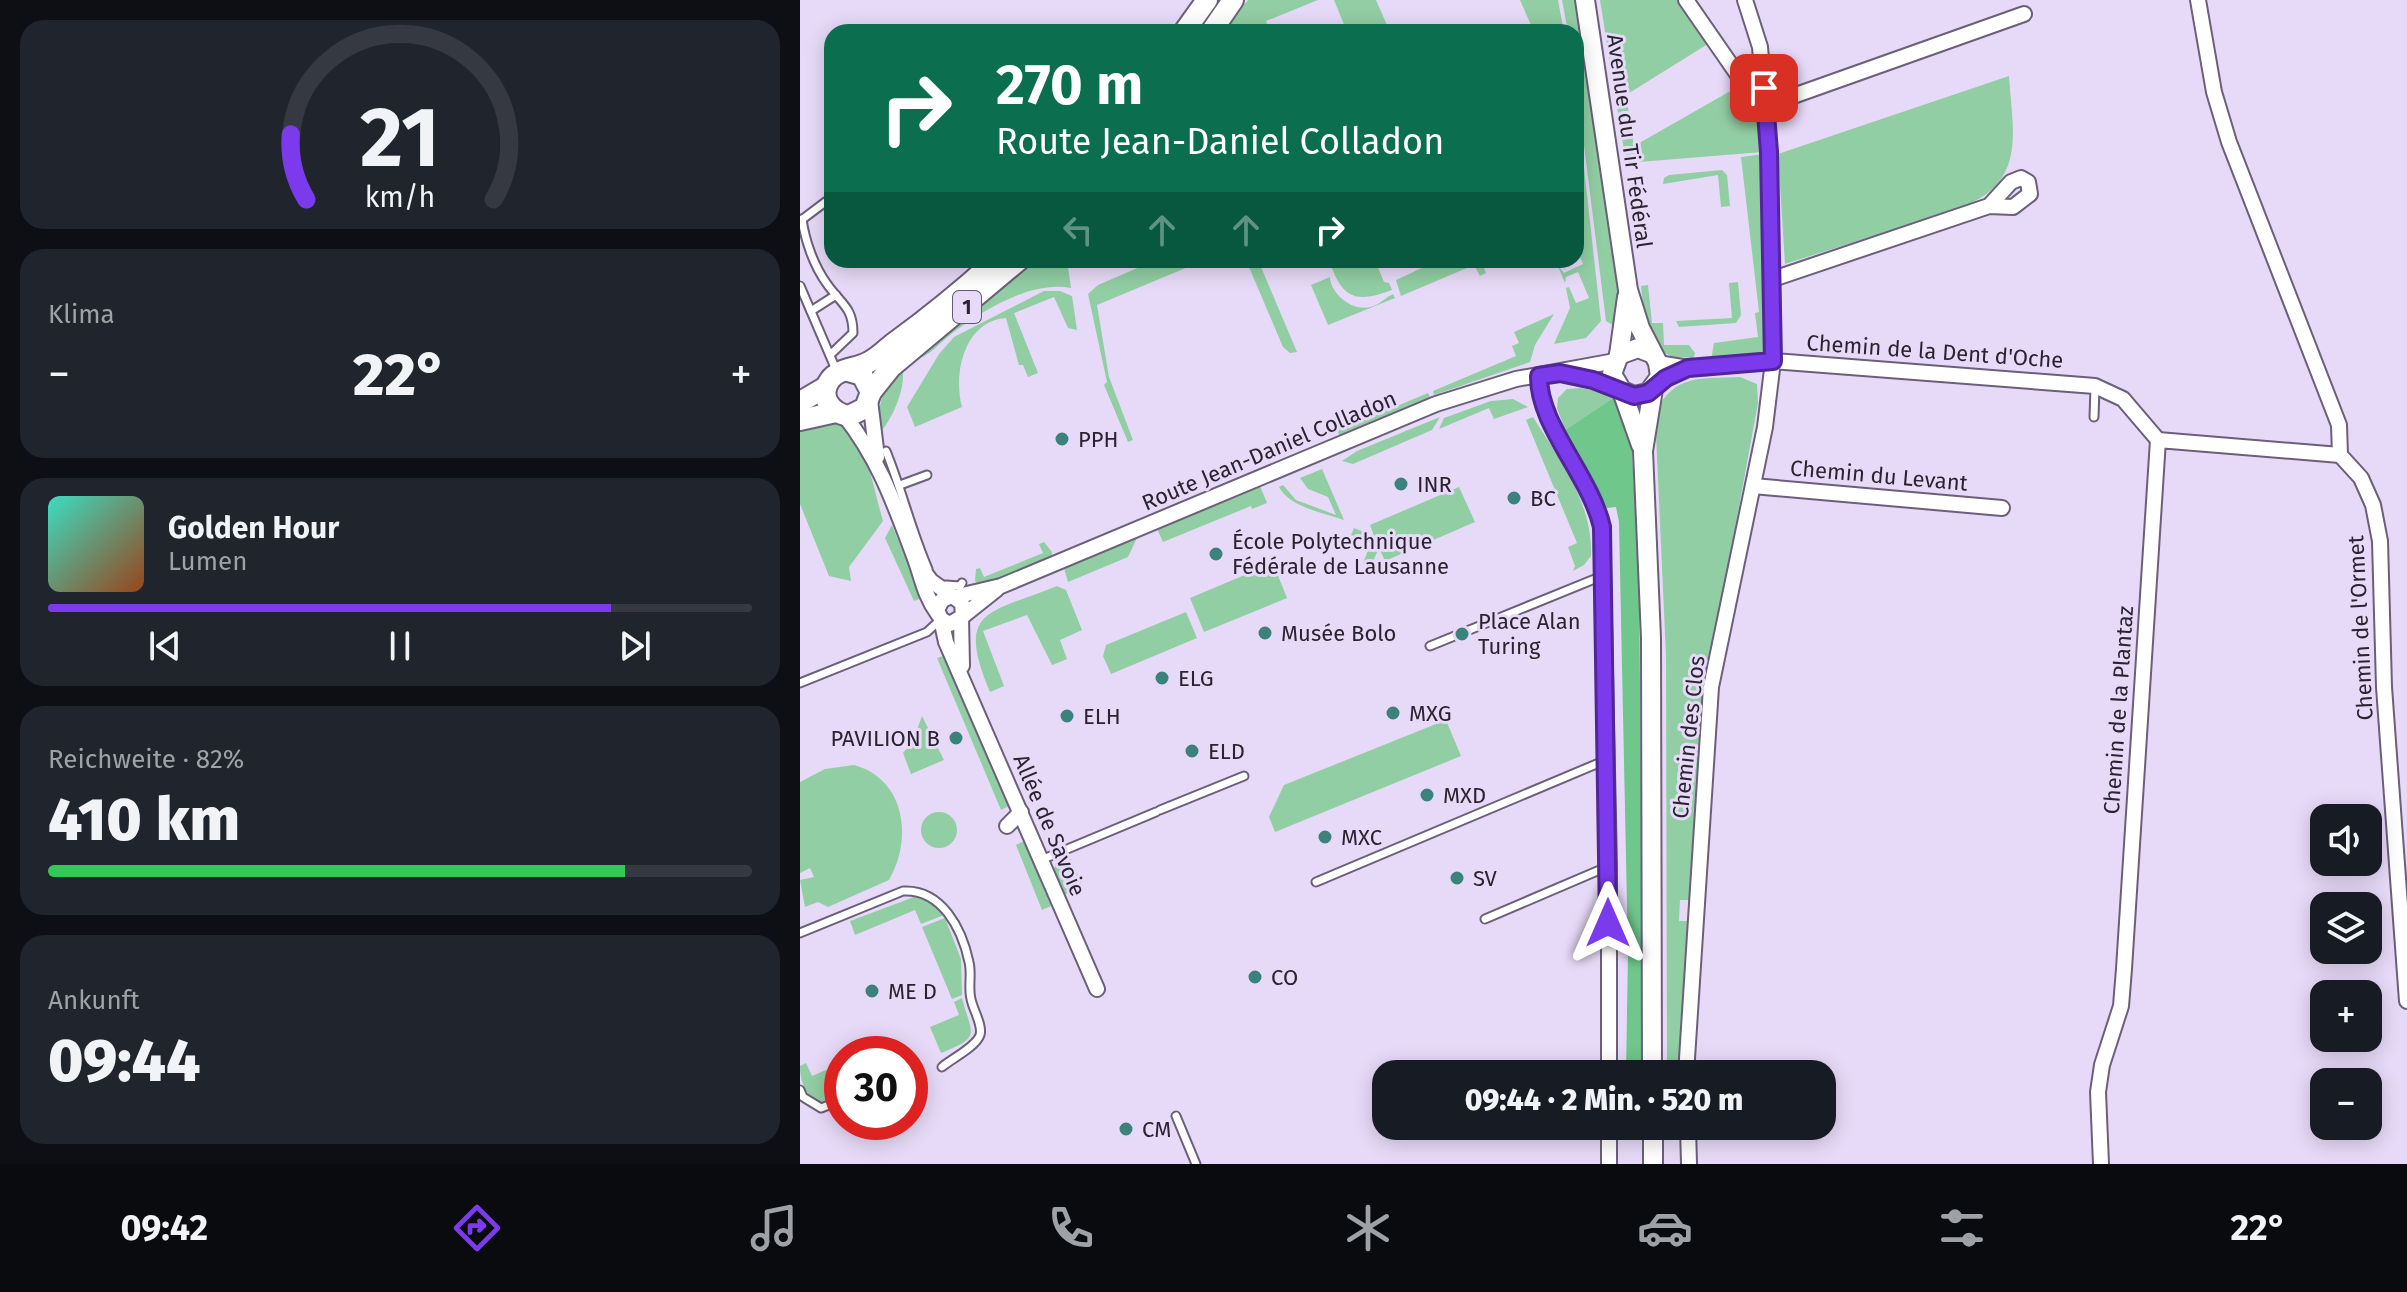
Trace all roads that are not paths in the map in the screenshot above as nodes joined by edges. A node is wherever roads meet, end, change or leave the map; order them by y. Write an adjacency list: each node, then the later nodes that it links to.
1 (1207, 0): 8 (main road)
2 (1233, 0): 9 (main road)
3 (1585, 0): 18 (main road, Avenue du Tir Fédéral)
4 (1686, 0): 10 (street)
5 (1745, 0): 10 (street, Chemin des Clos)
6 (2198, 0): 38 (street)
7 (2024, 14): 10 (street)
8 (1190, 24)
9 (1216, 24)
10 (1765, 106): 16 (street, Chemin des Clos)
11 (824, 203): 13 (lane)
12 (1989, 206): 16 (street)
13 (801, 220): 19 (lane)
14 (987, 268): 25 (main road, 1)
15 (1010, 268): 31 (main road, 1)
16 (1773, 279): 23 (street, Chemin des Clos)
17 (800, 286): 20 (lane)
18 (1628, 290): 21 (main road, Avenue du Tir Fédéral); 22 (main road, Avenue du Tir Fédéral)
19 (836, 295): 20 (lane); 25 (lane)
20 (811, 311): 25 (lane)
21 (1617, 358): 22 (main road); 26 (street, Route Jean-Daniel Colladon); 30 (main road)
22 (1654, 358): 24 (street, Chemin de la Dent d'Oche); 28 (main road)
23 (1773, 361): 24 (street, Chemin de la Dent d'Oche); 29 (street, Chemin de la Dent d'Oche); 42 (street, Chemin des Clos)
24 (1688, 368): 28 (street, Chemin de la Dent d'Oche)
25 (836, 371): 31 (main road); 32 (main road, 1); 33 (main road)
26 (1560, 373): 27 (street, Route Jean-Daniel Colladon); 30 (street, Route Jean-Daniel Colladon)
27 (1539, 376): 45 (street); 47 (street, Route Jean-Daniel Colladon)
28 (1655, 386): 30 (main road); 37 (main road)
29 (2095, 386): 34 (lane); 36 (street, Chemin de la Dent d'Oche)
30 (1619, 389): 37 (main road)
31 (871, 396): 33 (main road); 39 (street, Allée de Savoie)
32 (800, 402)
33 (840, 414): 35 (main road); 39 (street, Allée de Savoie)
34 (2094, 417)
35 (800, 420)
36 (2158, 440): 38 (street); 79 (street, Chemin de la Plantaz)
37 (1643, 451): 66 (main road)
38 (2340, 455): 64 (street, Chemin de l'Ormet)
39 (882, 456): 41 (lane); 44 (street, Allée de Savoie)
40 (927, 475): 41 (lane)
41 (900, 485): 46 (lane)
42 (1753, 486): 43 (street, Chemin du Levant); 67 (street, Chemin des Clos)
43 (2002, 508)
44 (916, 561): 48 (street, Allée de Savoie); 49 (street, Allée de Savoie)
45 (1604, 575): 51 (lane); 54 (street)
46 (962, 583)
47 (1001, 586): 48 (street, Route Jean-Daniel Colladon); 50 (street, Route Jean-Daniel Colladon)
48 (953, 597): 49 (street); 50 (street)
49 (939, 616): 50 (street); 52 (street, Allée de Savoie); 53 (lane)
50 (962, 617): 52 (street, Allée de Savoie)
51 (1430, 646)
52 (964, 678): 56 (street, Allée de Savoie)
53 (800, 683)
54 (1606, 760): 59 (street); 60 (lane)
55 (1244, 776): 58 (lane)
56 (1021, 812): 57 (street); 58 (street, Allée de Savoie)
57 (1007, 826)
58 (1041, 860): 63 (street, Allée de Savoie)
59 (1609, 866): 61 (lane); 65 (street)
60 (1316, 882)
61 (1485, 919)
62 (800, 933): 68 (lane)
63 (1097, 989)
64 (2407, 1001)
65 (1609, 1060)
66 (1652, 1060)
67 (1687, 1060)
68 (942, 1067)
69 (800, 1090): 70 (lane)
70 (824, 1107)
71 (1176, 1116): 75 (lane)
72 (1609, 1140): 76 (street)
73 (1653, 1140): 77 (main road)
74 (1688, 1140): 78 (street)
75 (1196, 1164)
76 (1609, 1164)
77 (1653, 1164)
78 (1689, 1164)
79 (2101, 1164)

